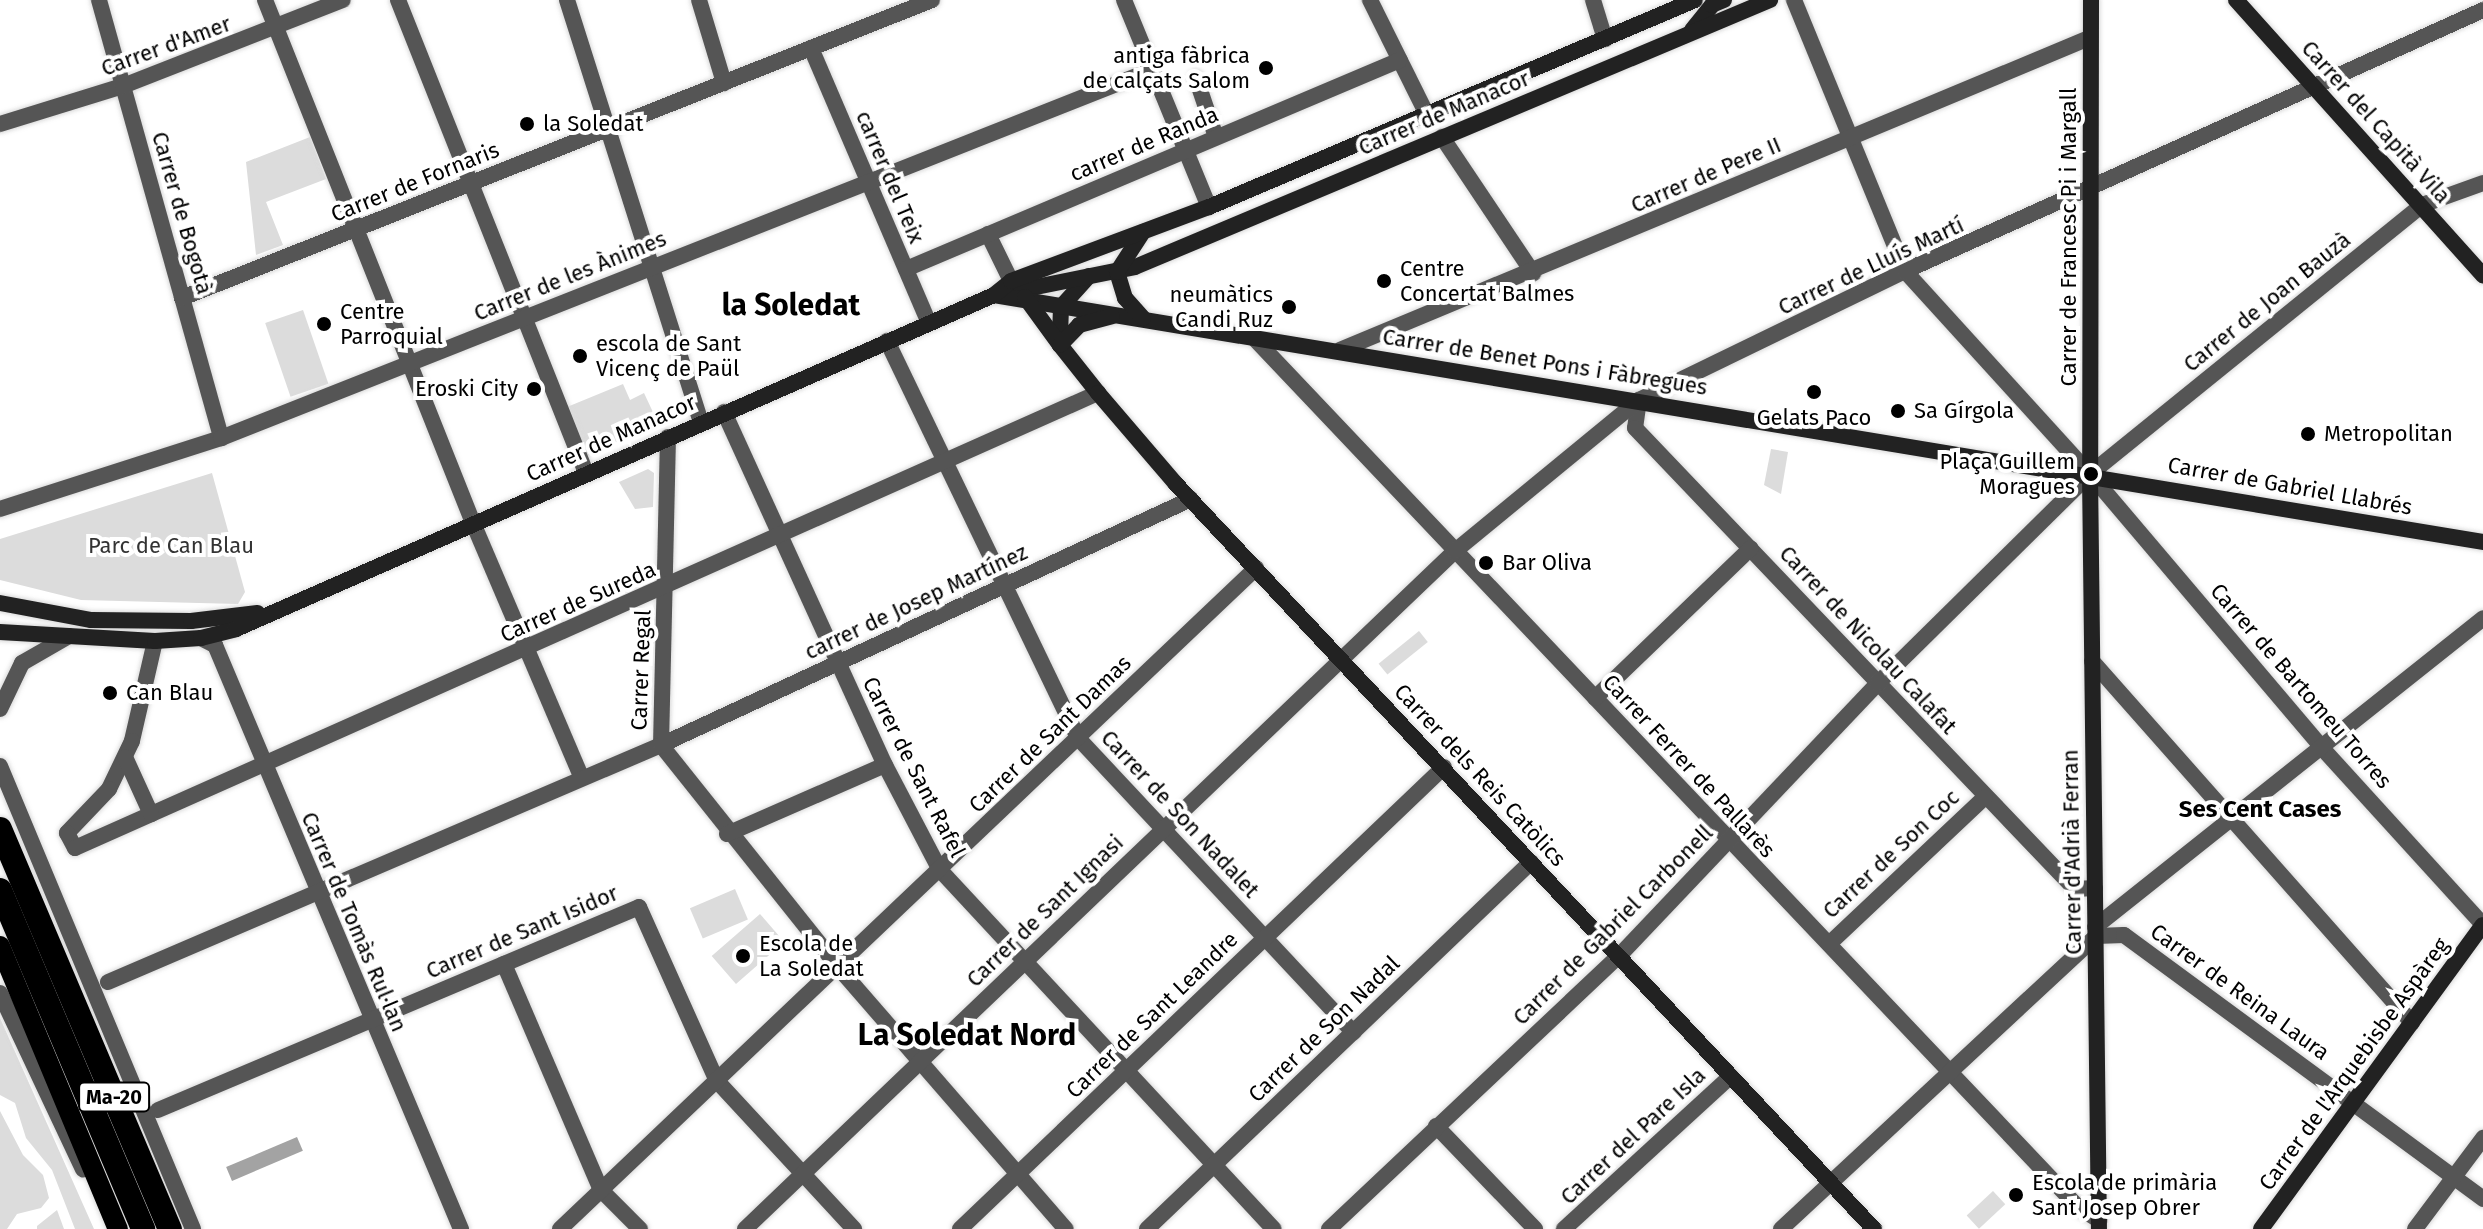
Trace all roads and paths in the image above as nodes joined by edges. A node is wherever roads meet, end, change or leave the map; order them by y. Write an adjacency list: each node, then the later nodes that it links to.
1 (99, 0): 28 (street, Carrer de Bogotà)
2 (265, 0): 19 (street)
3 (343, 0): 19 (street, Carrer d'Amer)
4 (398, 0): 38 (street)
5 (567, 0): 32 (street)
6 (699, 0): 27 (street)
7 (932, 0): 17 (street, Carrer de Fornaris)
8 (1124, 0): 25 (street)
9 (1370, 0): 24 (street)
10 (1593, 0): 22 (street)
11 (1695, 0): 22 (street, Carrer de Manacor)
12 (1724, 0): 20 (street)
13 (1770, 0): 20 (street, Carrer de Manacor)
14 (1794, 0): 35 (street, Carrer de Bartomeu Torres)
15 (2091, 0): 21 (street, Carrer de Francesc Pi i Margall)
16 (2236, 0): 29 (street, Carrer del Capità Vila)
17 (902, 6): 23 (street, Carrer de Fornaris)
18 (2483, 10): 29 (street, Carrer de Lluís Martí)
19 (277, 29): 28 (street, Carrer d'Amer); 43 (street)
20 (1688, 34): 34 (street, Carrer de Manacor)
21 (2089, 38): 35 (street, Carrer de Pere II); 40 (street, Carrer de Francesc Pi i Margall)
22 (1605, 39): 30 (street, Carrer de Manacor)
23 (811, 48): 27 (street, Carrer de Fornaris); 37 (street, carrer del Teix)
24 (1400, 60): 30 (street); 33 (street, carrer de Randa)
25 (1152, 70): 36 (street); 37 (street, Carrer de les Ànimes)
26 (1196, 78): 33 (street)
27 (724, 83): 32 (street, Carrer de Fornaris)
28 (123, 86): 31 (street, Carrer d'Amer); 55 (street, Carrer de Bogotà)
29 (2315, 88): 40 (street, Carrer de Lluís Martí); 41 (street, Carrer del Capità Vila)
30 (1427, 115): 42 (street, Carrer de Manacor)
31 (0, 124)
32 (609, 131): 38 (street, Carrer de Fornaris); 47 (street)
33 (1216, 137): 36 (street, carrer de Randa)
34 (1442, 137): 46 (street, Carrer de Manacor); 51 (street)
35 (1850, 138): 49 (street, Carrer de Bartomeu Torres); 51 (street, Carrer de Pere II)
36 (1186, 150): 42 (street); 45 (street, carrer de Randa)
37 (867, 182): 47 (street, Carrer de les Ànimes); 48 (street, carrer del Teix)
38 (470, 183): 43 (street, Carrer de Fornaris); 59 (street)
39 (2483, 183): 41 (street, Carrer de Joan Bauzà)
40 (2094, 190): 49 (street, Carrer de Lluís Martí); 74 (street, Carrer de Francesc Pi i Margall)
41 (2422, 205): 52 (street, Carrer del Capità Vila); 74 (street, Carrer de Joan Bauzà)
42 (1209, 207): 44 (street, Carrer de Manacor)
43 (357, 228): 55 (street, Carrer de Fornaris); 65 (street)
44 (1143, 232): 46 (street); 54 (street, Carrer de Manacor)
45 (988, 234): 48 (street, carrer de Randa); 54 (street)
46 (1131, 259): 50 (street)
47 (651, 266): 59 (street, Carrer de les Ànimes); 69 (street)
48 (906, 269): 60 (street, carrer del Teix)
49 (1905, 271): 67 (street, Carrer de Lluís Martí); 74 (street, Carrer de Bartomeu Torres)
50 (1117, 272): 53 (street, Carrer de Manacor); 58 (street)
51 (1533, 273): 64 (street, Carrer de Pere II)
52 (2483, 275)
53 (1089, 276): 54 (street, Carrer de Manacor); 56 (street)
54 (1019, 290): 56 (street, Carrer de Benet Pons i Fàbregues); 60 (street, Carrer de Manacor); 63 (street, Carrer dels Reis Catòlics)
55 (182, 298): 71 (street, Carrer de Bogotà)
56 (1061, 307): 57 (street, Carrer de Benet Pons i Fàbregues); 63 (street)
57 (1121, 314): 58 (street, Carrer de Benet Pons i Fàbregues); 63 (street)
58 (1143, 318): 61 (street, Carrer de Benet Pons i Fàbregues)
59 (524, 319): 65 (street, Carrer de les Ànimes); 73 (street)
60 (929, 323): 62 (street, Carrer de Manacor)
61 (1252, 336): 64 (street, Carrer de Benet Pons i Fàbregues); 81 (street, Carrer Ferrer de Pallarès)
62 (887, 341): 68 (street, Carrer de Manacor); 72 (street, Carrer de Son Nadalet)
63 (1060, 345): 66 (street, Carrer dels Reis Catòlics)
64 (1340, 350): 67 (street, Carrer de Benet Pons i Fàbregues)
65 (411, 364): 71 (street, Carrer de les Ànimes); 77 (street)
66 (1098, 393): 72 (street, Carrer de Sureda); 75 (street, Carrer dels Reis Catòlics)
67 (1639, 400): 74 (street, Carrer de Benet Pons i Fàbregues); 80 (street, Carrer de Nicolau Calafat); 81 (street, Carrer de Lluís Martí)
68 (724, 412): 69 (street, Carrer de Manacor); 78 (street, Carrer de Sant Rafel)
69 (701, 423): 70 (street, Carrer de Manacor)
70 (668, 437): 73 (street, Carrer de Manacor); 84 (street, Carrer Regal)
71 (221, 438): 76 (street, Carrer de les Ànimes)
72 (946, 461): 78 (street, Carrer de Sureda); 83 (street, Carrer de Son Nadalet)
73 (586, 473): 77 (street, Carrer de Manacor)
74 (2090, 474): 79 (street, Carrer de Gabriel Llabrés); 95 (street, Carrer d'Adrià Ferran); 97 (street, Carrer de Gabriel Carbonell); 102 (street, Carrer de Bartomeu Torres)
75 (1191, 499): 82 (street, Carrer dels Reis Catòlics); 83 (street, carrer de Josep Martínez)
76 (0, 509)
77 (473, 523): 86 (street, Carrer de Manacor); 93 (street)
78 (782, 535): 84 (street, Carrer de Sureda); 96 (street, Carrer de Sant Rafel)
79 (2483, 542)
80 (1751, 548): 97 (street, Carrer de Nicolau Calafat); 98 (street)
81 (1455, 551): 94 (street, Carrer de Lluís Martí); 98 (street, Carrer Ferrer de Pallarès)
82 (1256, 568): 94 (street, Carrer dels Reis Catòlics); 100 (street, Carrer de Sant Damas)
83 (1005, 585): 96 (street, carrer de Josep Martínez); 100 (street, Carrer de Son Nadalet)
84 (667, 587): 93 (street, Carrer de Sureda); 101 (street, Carrer Regal)
85 (2, 603): 87 (street, Carrer de Manacor)
86 (291, 605): 87 (street, Carrer de Manacor); 91 (street, Carrer de Manacor)
87 (239, 616): 91 (street)
88 (2483, 618): 102 (street)
89 (0, 632): 90 (street, Carrer de Manacor)
90 (72, 635): 92 (street, Carrer de Manacor); 99 (street)
91 (212, 639): 92 (street, Carrer de Manacor); 106 (street, Carrer de Tomàs Rul·lan)
92 (155, 641): 103 (street)
93 (528, 649): 106 (street, Carrer de Sureda); 108 (street)
94 (1340, 659): 107 (street, Carrer dels Reis Catòlics); 113 (street, Carrer de Sant Ignasi)
95 (2092, 661): 111 (street); 118 (street, Carrer d'Adrià Ferran)
96 (838, 663): 101 (street, carrer de Josep Martínez); 104 (street, Carrer de Sant Rafel)
97 (1878, 683): 109 (street, Carrer de Nicolau Calafat); 115 (street, Carrer de Gabriel Carbonell)
98 (1595, 698): 115 (street, Carrer Ferrer de Pallarès)
99 (0, 709)
100 (1078, 738): 113 (street, Carrer de Son Nadalet); 117 (street, Carrer de Sant Damas)
101 (661, 745): 108 (street, carrer de Josep Martínez); 114 (street, Carrer Regal)
102 (2323, 749): 111 (street); 121 (street, Carrer de Bartomeu Torres)
103 (125, 757): 110 (street); 110 (street, Carrer de Sureda)
104 (885, 765): 114 (street); 117 (street, Carrer de Sant Rafel)
105 (0, 766): 156 (street)
106 (266, 767): 110 (street, Carrer de Sureda); 120 (street, Carrer de Tomàs Rul·lan)
107 (1444, 767): 116 (street, Carrer dels Reis Catòlics); 123 (street, Carrer de Sant Leandre)
108 (582, 778): 120 (street)
109 (1985, 797): 118 (street, Carrer de Nicolau Calafat); 124 (street, Carrer de Son Coc)
110 (151, 814)
111 (2234, 820): 122 (street); 133 (street)
112 (0, 829): 155 (highway, Ma-20)
113 (1162, 830): 123 (street, Carrer de Son Nadalet); 127 (street, Carrer de Sant Ignasi)
114 (727, 834): 129 (street, Carrer Regal)
115 (1730, 840): 124 (street, Carrer Ferrer de Pallarès); 126 (street, Carrer de Gabriel Carbonell)
116 (1531, 862): 126 (street, Carrer dels Reis Catòlics); 134 (street, Carrer de Son Nadal)
117 (940, 870): 127 (street, Carrer de Sant Rafel); 129 (street, Carrer de Sant Damas)
118 (2095, 888): 122 (street, Carrer d'Adrià Ferran)
119 (0, 890): 154 (highway, Ma-20)
120 (318, 891): 130 (street); 132 (street, Carrer de Tomàs Rul·lan)
121 (2483, 925): 133 (street, Carrer de l'Arquebisbe Aspàreg)
122 (2096, 931): 136 (street); 140 (street, Carrer de Reina Laura); 151 (street, Carrer d'Adrià Ferran)
123 (1266, 937): 134 (street, Carrer de Son Nadalet); 137 (street, Carrer de Sant Leandre)
124 (1829, 944): 136 (street, Carrer Ferrer de Pallarès)
125 (0, 946): 153 (main road)
126 (1619, 956): 138 (street, Carrer dels Reis Catòlics); 142 (street, Carrer de Gabriel Carbonell)
127 (1025, 961): 135 (street, Carrer de Sant Ignasi); 137 (street, Carrer de Sant Rafel)
128 (504, 964): 132 (street, Carrer de Sant Isidor); 139 (street, Carrer de Sant Isidor); 149 (street)
129 (838, 967): 135 (street); 139 (street, Carrer de Sant Damas)
130 (108, 982)
131 (0, 993): 152 (street)
132 (371, 1020): 141 (street, Carrer de Sant Isidor); 157 (street, Carrer de Tomàs Rul·lan)
133 (2412, 1023): 140 (street, Carrer de l'Arquebisbe Aspàreg)
134 (1353, 1032): 144 (street, Carrer de Son Nadal)
135 (919, 1061): 145 (street, Carrer de Sant Ignasi); 146 (street)
136 (1949, 1071): 148 (street); 151 (street, Carrer Ferrer de Pallarès)
137 (1124, 1072): 144 (street, Carrer de Sant Rafel); 146 (street, Carrer de Sant Leandre)
138 (1731, 1076): 148 (street, Carrer dels Reis Catòlics); 168 (street, Carrer del Pare Isla)
139 (717, 1081): 145 (street); 149 (street, Carrer de Sant Damas)
140 (2354, 1102): 147 (street, Carrer de Reina Laura); 171 (street, Carrer de l'Arquebisbe Aspàreg)
141 (158, 1110)
142 (1436, 1126): 166 (street, Carrer de Gabriel Carbonell); 167 (street)
143 (2483, 1138): 147 (street)
144 (1213, 1166): 164 (street, Carrer de Son Nadal); 165 (street, Carrer de Sant Rafel)
145 (803, 1174): 160 (street, Carrer de Sant Ignasi); 161 (street)
146 (1018, 1174): 162 (street, Carrer de Sant Leandre); 163 (street)
147 (2454, 1177): 150 (street, Carrer de Reina Laura); 172 (street)
148 (1829, 1182): 169 (street); 170 (street, Carrer dels Reis Catòlics)
149 (601, 1190): 158 (street, Carrer de Sant Damas); 159 (street)
150 (2483, 1199)
151 (2099, 1224)
152 (109, 1229)
153 (118, 1229)
154 (143, 1229)
155 (170, 1229)
156 (193, 1229)
157 (461, 1229)
158 (560, 1229)
159 (640, 1229)
160 (745, 1229)
161 (854, 1229)
162 (960, 1229)
163 (1066, 1229)
164 (1147, 1229)
165 (1274, 1229)
166 (1329, 1229)
167 (1535, 1229)
168 (1564, 1229)
169 (1781, 1229)
170 (1874, 1229)
171 (2261, 1229)
172 (2415, 1229)

